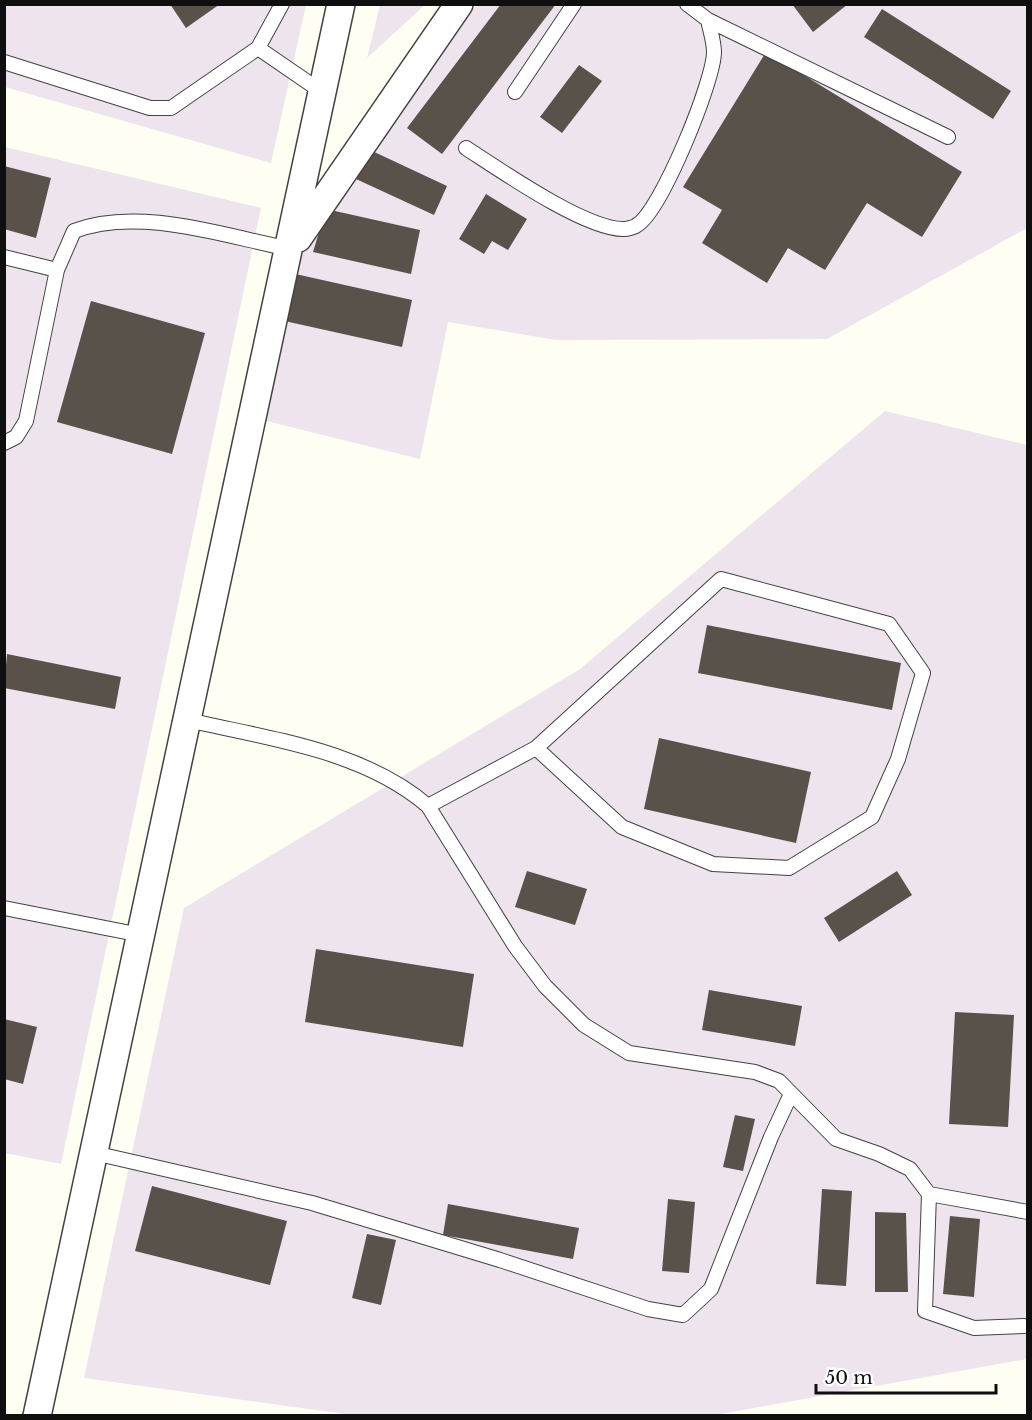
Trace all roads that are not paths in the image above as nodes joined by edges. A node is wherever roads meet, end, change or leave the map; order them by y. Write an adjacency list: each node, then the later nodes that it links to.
1 (282, 4): 7 (lane)
2 (340, 4): 9 (street)
3 (459, 4): 13 (street)
4 (574, 4): 10 (lane)
5 (687, 4): 6 (lane)
6 (708, 20): 11 (lane); 12 (lane)
7 (258, 48): 8 (lane); 9 (lane)
8 (4, 62)
9 (322, 92): 13 (street)
10 (515, 92)
11 (948, 137)
12 (466, 148)
13 (290, 249): 15 (lane); 17 (street)
14 (4, 257): 15 (lane)
15 (57, 270): 16 (lane)
16 (4, 443)
17 (188, 720): 19 (lane); 21 (street)
18 (536, 748): 18 (lane); 19 (lane)
19 (428, 806): 22 (lane)
20 (4, 908): 21 (lane)
21 (141, 935): 23 (street)
22 (791, 1094): 23 (lane); 24 (lane)
23 (94, 1153): 27 (street)
24 (929, 1194): 25 (lane); 26 (lane)
25 (1028, 1212)
26 (1024, 1326)
27 (37, 1416)

